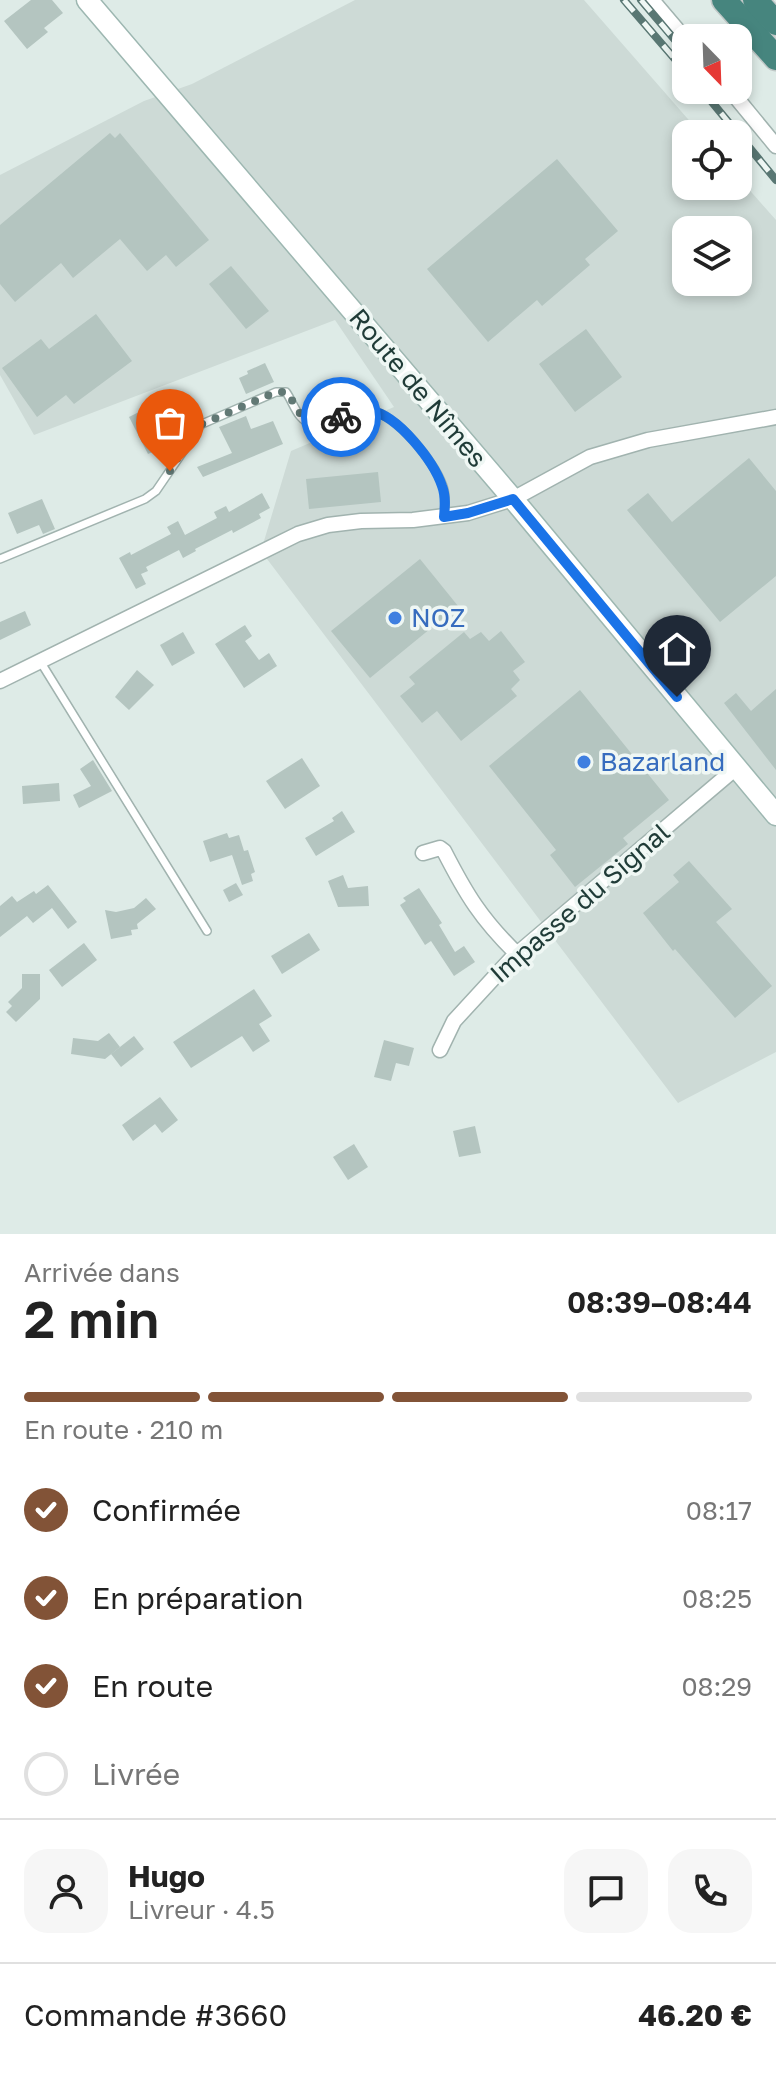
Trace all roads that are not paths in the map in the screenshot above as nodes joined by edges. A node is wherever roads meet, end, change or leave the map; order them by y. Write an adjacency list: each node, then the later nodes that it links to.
1 (87, 0): 11 (main road, Route de Nîmes)
2 (652, 0): 6 (street)
3 (724, 0): 7 (highway)
4 (755, 0): 5 (highway)
5 (776, 23)
6 (672, 24)
7 (776, 58)
8 (742, 104): 9 (street)
9 (776, 146)
10 (776, 417): 11 (street)
11 (513, 499): 12 (street); 16 (main road, Route de Nîmes)
12 (444, 517): 13 (lane); 14 (street)
13 (0, 559)
14 (40, 661): 15 (street); 19 (lane)
15 (0, 681)
16 (736, 768): 17 (main road, Route de Nîmes); 20 (street, Impasse du Signal)
17 (776, 815)
18 (423, 853): 20 (street)
19 (207, 931)
20 (517, 954): 21 (street, Impasse du Signal)
21 (440, 1050)

